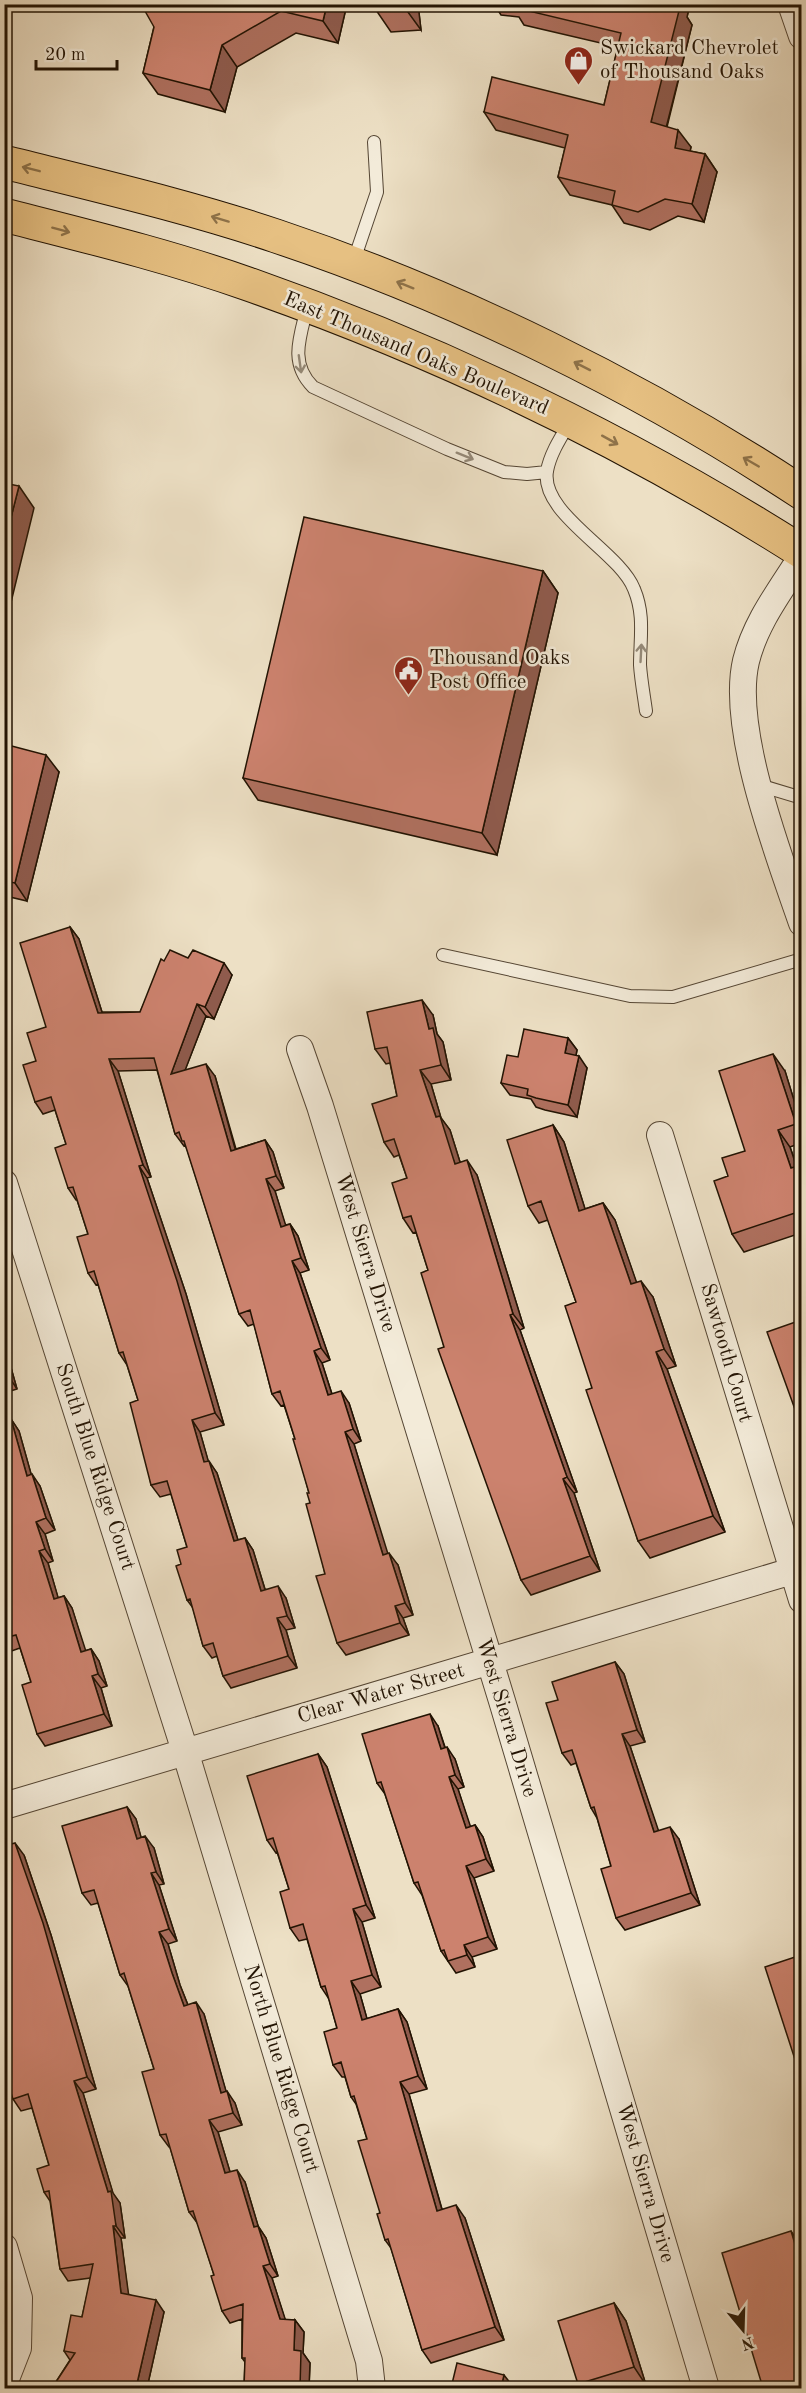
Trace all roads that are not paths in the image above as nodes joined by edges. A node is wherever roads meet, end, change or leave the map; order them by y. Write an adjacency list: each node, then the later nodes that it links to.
1 (791, 4): 2 (street)
2 (801, 36)
3 (374, 142): 6 (lane)
4 (4, 162): 6 (main road, one-way to 4)
5 (4, 215): 7 (main road, East Thousand Oaks Boulevard, one-way to 7)
6 (353, 264): 10 (main road, one-way to 6)
7 (308, 306): 8 (main road, East Thousand Oaks Boulevard); 9 (lane, one-way to 9)
8 (571, 420): 9 (lane); 11 (main road, East Thousand Oaks Boulevard, one-way to 11)
9 (547, 472): 12 (lane, one-way to 9)
10 (801, 492)
11 (801, 554): 13 (street)
12 (646, 711)
13 (759, 785): 14 (lane); 15 (street)
14 (801, 798)
15 (801, 923)
16 (443, 955): 17 (lane)
17 (801, 959)
18 (300, 1049): 23 (street, West Sierra Drive)
19 (660, 1135): 21 (street, Sawtooth Court)
20 (4, 1183): 24 (street, South Blue Ridge Court)
21 (798, 1569): 22 (street, Sawtooth Court); 23 (street, Clear Water Street)
22 (801, 1600)
23 (490, 1662): 24 (street, Clear Water Street); 29 (street, West Sierra Drive)
24 (185, 1751): 25 (street, Clear Water Street); 28 (street, North Blue Ridge Court)
25 (4, 1806)
26 (4, 2247): 27 (street)
27 (4, 2384)
28 (372, 2388)
29 (706, 2388)

